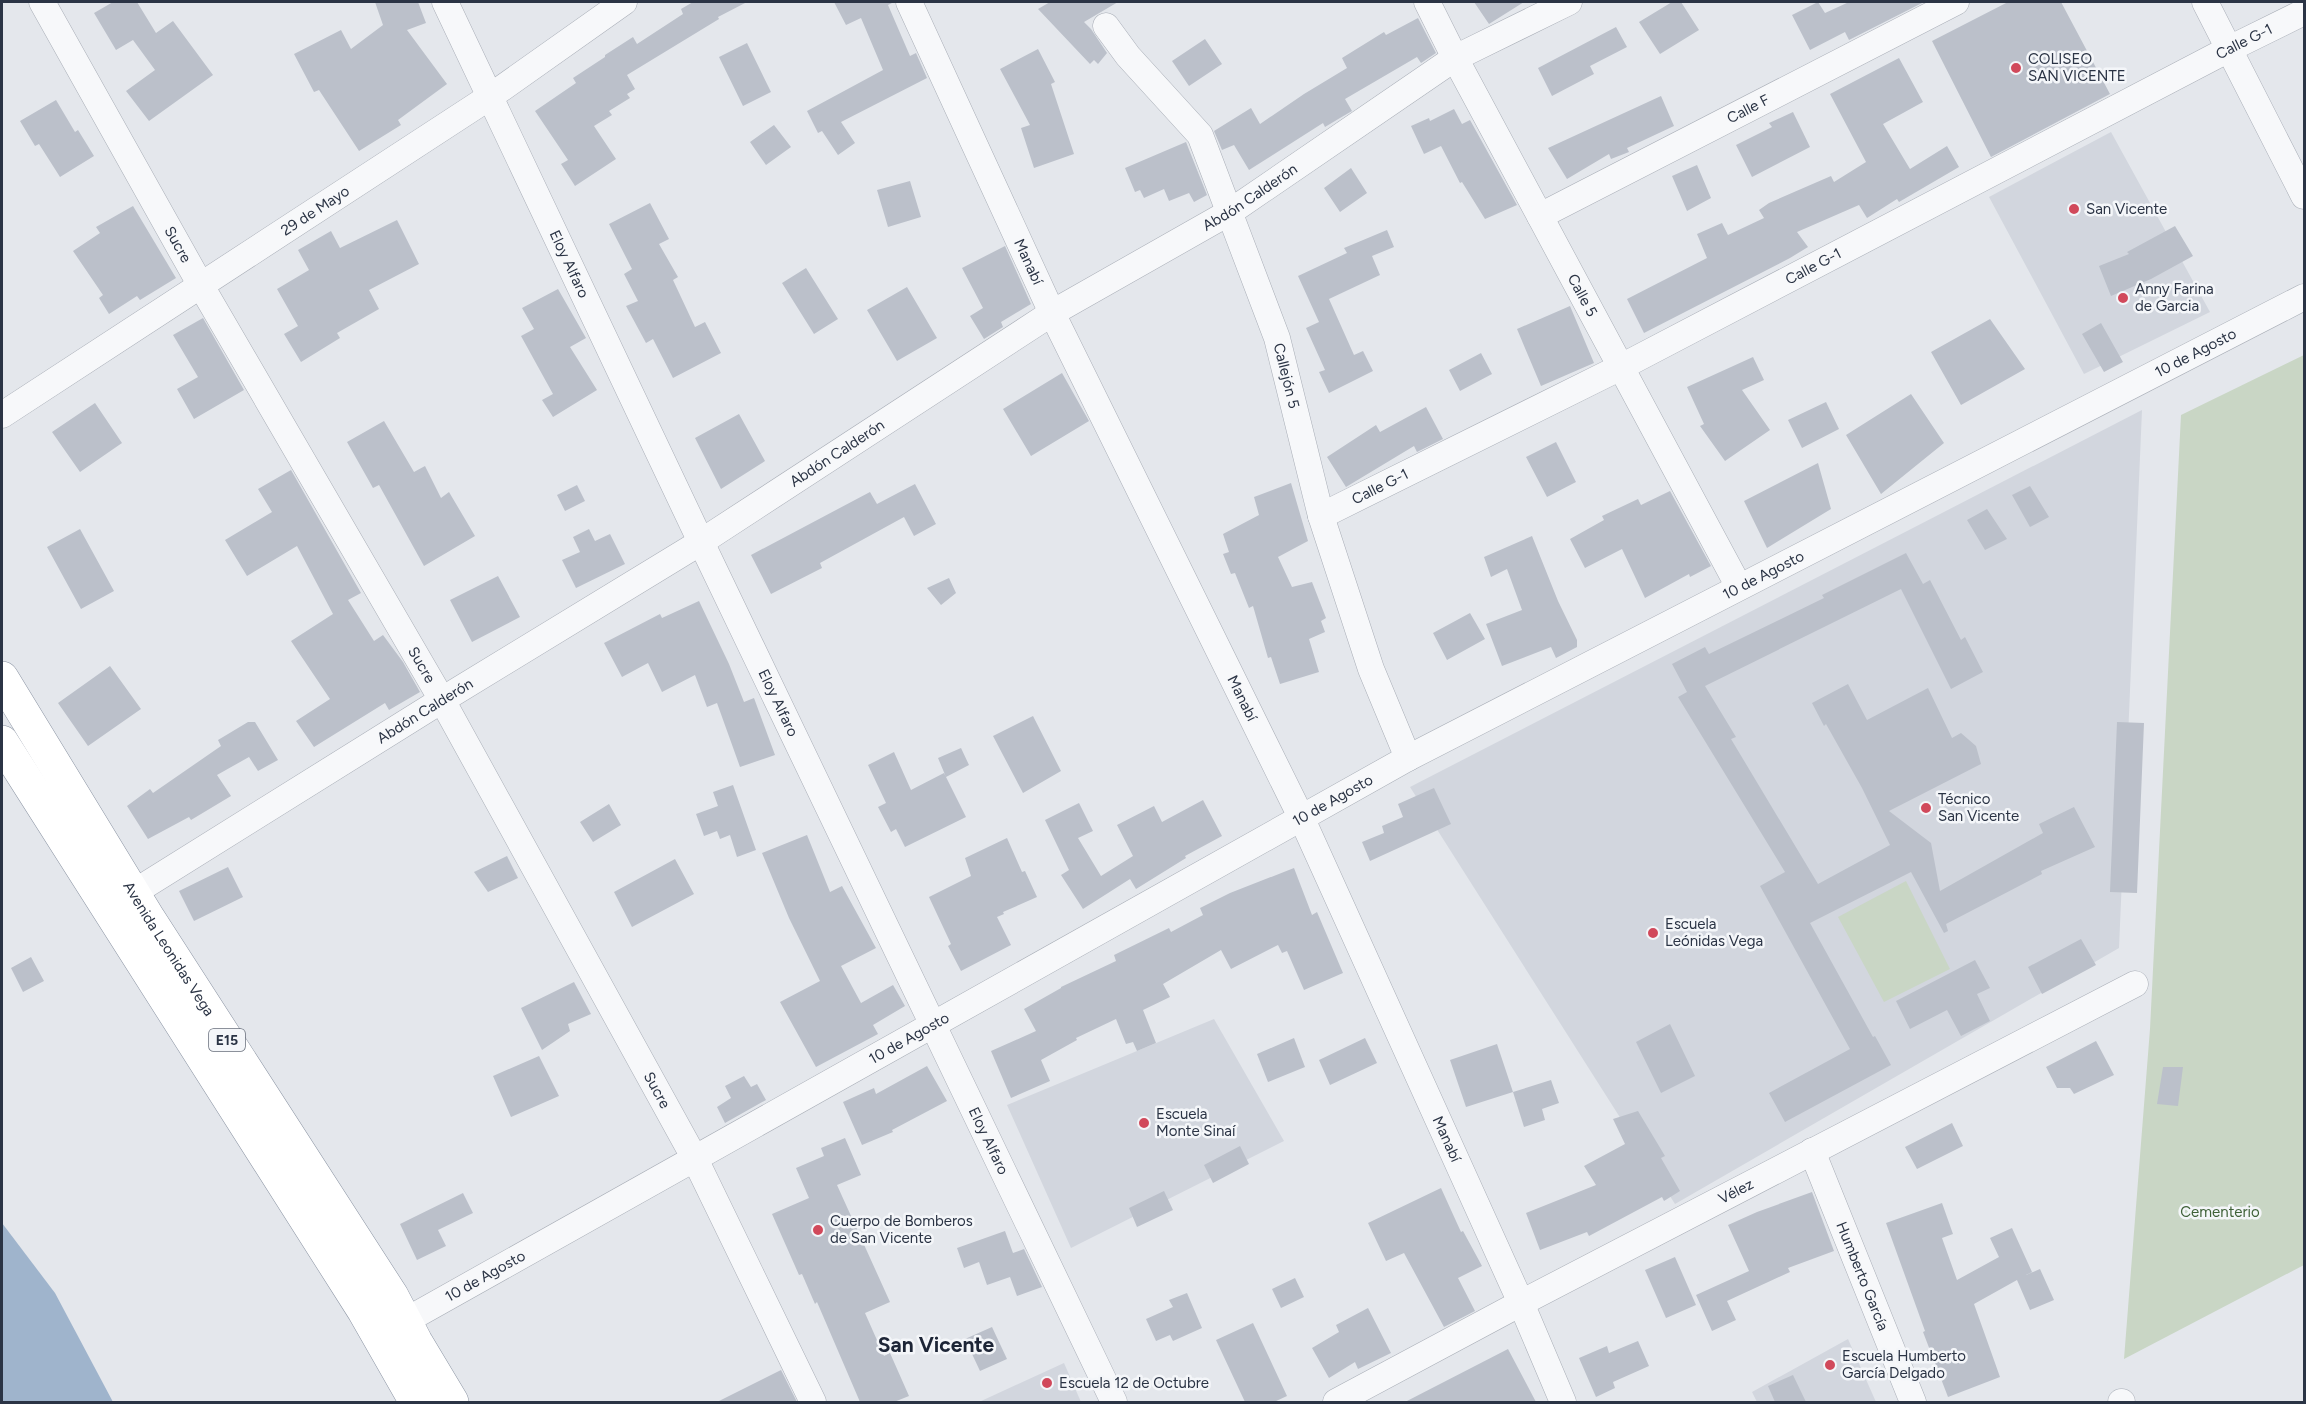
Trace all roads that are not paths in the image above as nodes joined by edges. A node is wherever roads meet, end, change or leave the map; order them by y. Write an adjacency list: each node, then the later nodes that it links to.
1 (42, 2): 17 (street, Sucre)
2 (445, 2): 13 (street, Eloy Alfaro)
3 (624, 2): 13 (street, 29 de Mayo)
4 (909, 2): 19 (street, Manabí)
5 (1427, 2): 12 (street, Calle 5)
6 (1569, 2): 12 (street, Abdón Calderón)
7 (1956, 2): 16 (street, Calle F)
8 (2205, 2): 11 (street)
9 (2304, 12): 11 (street, Calle G-1)
10 (1106, 26): 15 (street, Callejón 5)
11 (2229, 49): 14 (street); 20 (street, Calle G-1)
12 (1455, 58): 15 (street, Abdón Calderón); 16 (street, Calle 5)
13 (491, 96): 17 (street, 29 de Mayo); 23 (street, Eloy Alfaro)
14 (2304, 196)
15 (1230, 212): 19 (street, Abdón Calderón); 22 (street, Callejón 5)
16 (1540, 216): 20 (street, Calle 5)
17 (200, 284): 21 (street, 29 de Mayo); 26 (street, Sucre)
18 (2304, 297): 24 (street, 10 de Agosto)
19 (1052, 313): 23 (street, Abdón Calderón); 29 (street, Manabí)
20 (1621, 367): 22 (street, Calle G-1); 24 (street, Calle 5)
21 (2, 415)
22 (1321, 516): 28 (street, Callejón 5)
23 (701, 542): 26 (street, Abdón Calderón); 32 (street, Eloy Alfaro)
24 (1739, 587): 28 (street, 10 de Agosto)
25 (2, 678): 30 (highway, Avenida Leonidas Vega / E15)
26 (442, 700): 30 (street, Abdón Calderón); 34 (street, Sucre)
27 (2, 742): 30 (highway, Avenida Leonidas Vega / E15)
28 (1408, 758): 29 (street, 10 de Agosto)
29 (1302, 819): 32 (street, 10 de Agosto); 35 (street, Manabí)
30 (121, 901): 36 (highway, Avenida Leonidas Vega / E15); 37 (highway, Avenida Leonidas Vega / E15)
31 (2135, 984): 33 (street, Vélez)
32 (935, 1025): 34 (street, 10 de Agosto); 41 (street, Eloy Alfaro)
33 (1812, 1151): 35 (street, Vélez); 44 (street, Humberto García)
34 (695, 1159): 36 (street, 10 de Agosto); 40 (street, Sucre)
35 (1521, 1303): 42 (street, Vélez); 43 (street, Manabí)
36 (405, 1320): 37 (street, 10 de Agosto); 39 (highway, Avenida Leonidas Vega / E15)
37 (378, 1336): 38 (highway, Avenida Leonidas Vega / E15)
38 (416, 1402)
39 (452, 1402)
40 (813, 1402)
41 (1114, 1402)
42 (1336, 1402)
43 (1563, 1402)
44 (1913, 1402)

